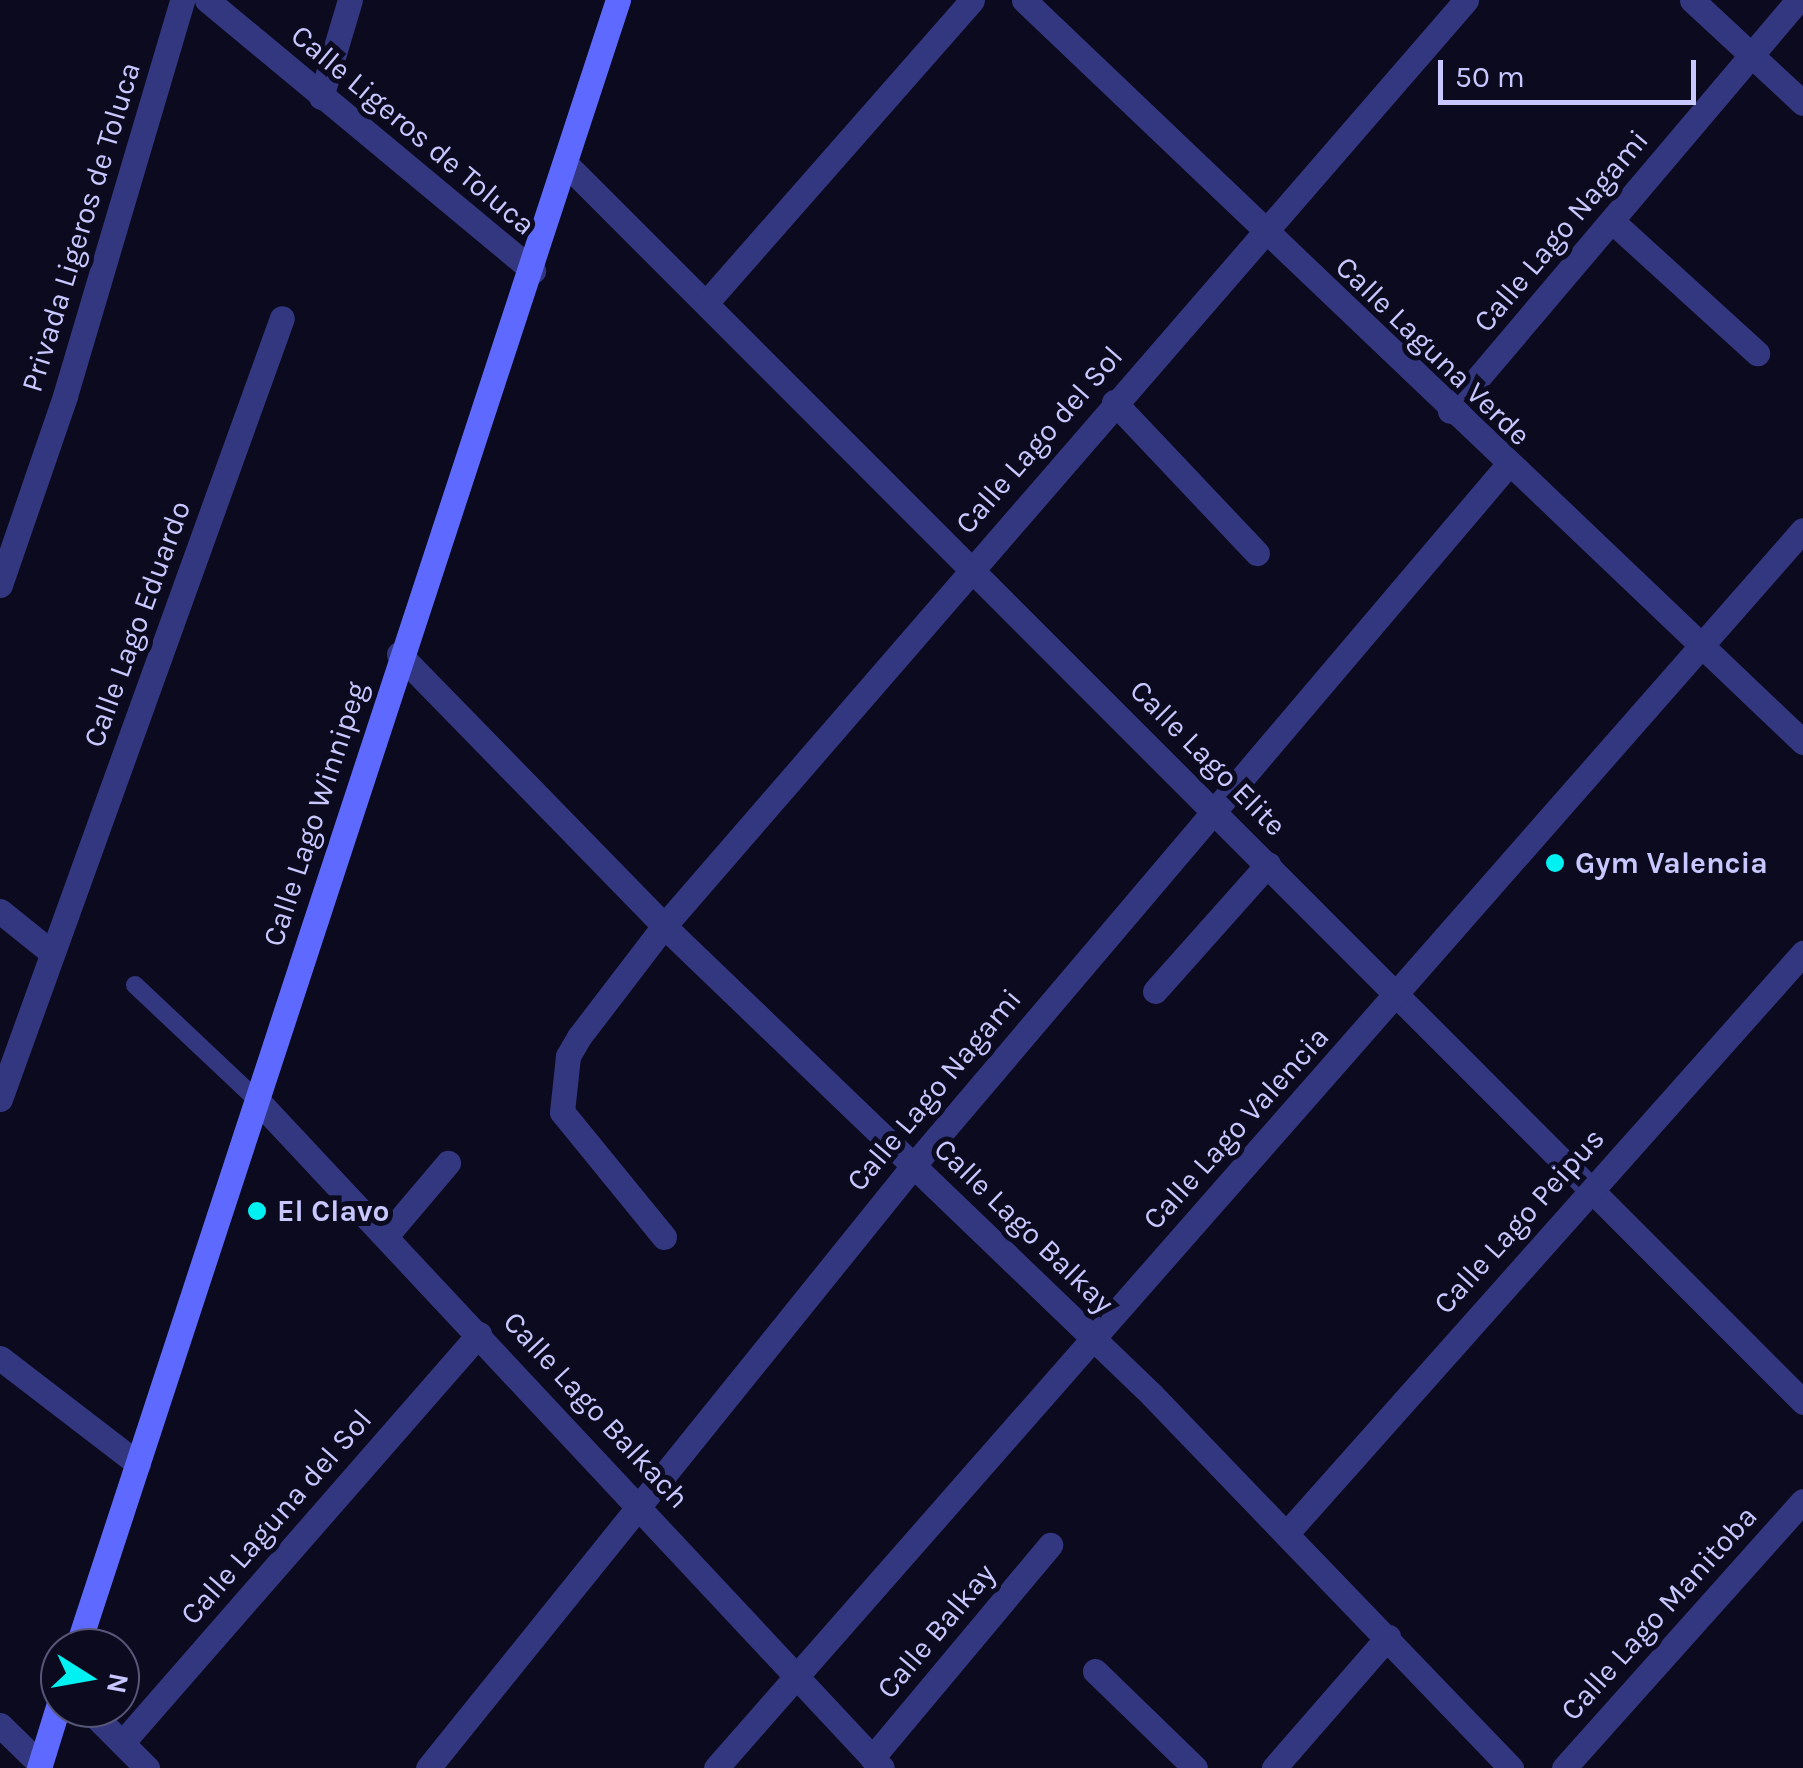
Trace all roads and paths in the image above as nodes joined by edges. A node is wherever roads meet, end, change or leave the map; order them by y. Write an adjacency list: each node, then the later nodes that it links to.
1 (182, 0): 26 (street, Privada Ligeros de Toluca)
2 (207, 0): 11 (street, Calle Ligeros de Toluca)
3 (350, 0): 11 (street)
4 (618, 0): 13 (main road, Calle Lago Winnipeg)
5 (972, 0): 17 (street)
6 (1024, 0): 15 (street, Calle Laguna Verde)
7 (1466, 0): 15 (street, Calle Lago del Sol)
8 (1692, 0): 10 (street)
9 (1800, 2): 10 (street, Calle Lago Nagami)
10 (1751, 56): 12 (street); 14 (street, Calle Lago Nagami)
11 (321, 97): 16 (street, Calle Ligeros de Toluca)
12 (1803, 102)
13 (565, 162): 16 (main road, Calle Lago Winnipeg); 17 (street, Calle Lago Elite)
14 (1612, 222): 19 (street); 21 (street, Calle Lago Nagami)
15 (1264, 234): 20 (street, Calle Lago del Sol); 21 (street, Calle Laguna Verde)
16 (533, 270): 28 (main road, Calle Lago Winnipeg)
17 (706, 302): 25 (street, Calle Lago Elite)
18 (282, 318): 34 (street, Calle Lago Eduardo)
19 (1757, 353)
20 (1114, 402): 24 (street); 25 (street, Calle Lago del Sol)
21 (1450, 411): 22 (street, Calle Laguna Verde)
22 (1506, 468): 27 (street, Calle Laguna Verde); 30 (street, Calle Lago Nagami)
23 (1803, 530): 27 (street, Calle Lago Valencia)
24 (1257, 553)
25 (969, 570): 30 (street, Calle Lago Elite); 33 (street, Calle Lago del Sol)
26 (0, 585)
27 (1698, 646): 29 (street, Calle Laguna Verde); 38 (street, Calle Lago Valencia)
28 (400, 654): 33 (street, Calle Lago Balkay); 40 (main road, Calle Lago Winnipeg)
29 (1803, 742)
30 (1212, 807): 31 (street, Calle Lago Elite); 42 (street, Calle Lago Nagami)
31 (1268, 864): 37 (street); 38 (street, Calle Lago Elite)
32 (0, 912): 34 (street)
33 (664, 926): 42 (street, Calle Lago Balkay); 45 (street, Calle Lago del Sol)
34 (52, 952): 39 (street, Calle Lago Eduardo)
35 (1803, 953): 43 (street, Calle Lago Peipus)
36 (134, 985): 40 (lane)
37 (1155, 992)
38 (1401, 996): 43 (street, Calle Lago Elite); 47 (street, Calle Lago Valencia)
39 (0, 1098)
40 (258, 1101): 44 (street, Calle Lago Balkach); 50 (main road, Calle Lago Winnipeg)
41 (448, 1162): 44 (street)
42 (913, 1166): 47 (street, Calle Lago Balkay); 52 (street, Calle Lago Nagami)
43 (1592, 1186): 49 (street, Calle Lago Elite); 53 (street, Calle Lago Peipus)
44 (386, 1236): 46 (street, Calle Lago Balkach)
45 (664, 1237)
46 (479, 1334): 52 (street, Calle Lago Balkach); 62 (street, Calle Laguna del Sol)
47 (1090, 1335): 53 (street, Calle Lago Balkay); 58 (street, Calle Lago Valencia)
48 (0, 1358): 50 (street)
49 (1803, 1402)
50 (138, 1464): 55 (main road, Calle Lago Winnipeg)
51 (1803, 1501): 71 (street, Calle Lago Manitoba)
52 (640, 1503): 58 (street, Calle Lago Balkach); 66 (street, Calle Lago Nagami)
53 (1286, 1534): 56 (street, Calle Lago Balkay)
54 (1050, 1546): 63 (street, Calle Balkay)
55 (84, 1628)
56 (1388, 1636): 69 (street); 70 (street, Calle Lago Balkay)
57 (1095, 1671): 68 (street)
58 (793, 1674): 63 (street, Calle Lago Balkach); 67 (street, Calle Lago Valencia)
59 (0, 1724): 64 (street)
60 (52, 1728): 64 (main road)
61 (108, 1728): 62 (street)
62 (122, 1742): 65 (street)
63 (877, 1763)
64 (40, 1766)
65 (147, 1768)
66 (428, 1768)
67 (716, 1768)
68 (1195, 1768)
69 (1274, 1768)
70 (1511, 1768)
71 (1564, 1768)

